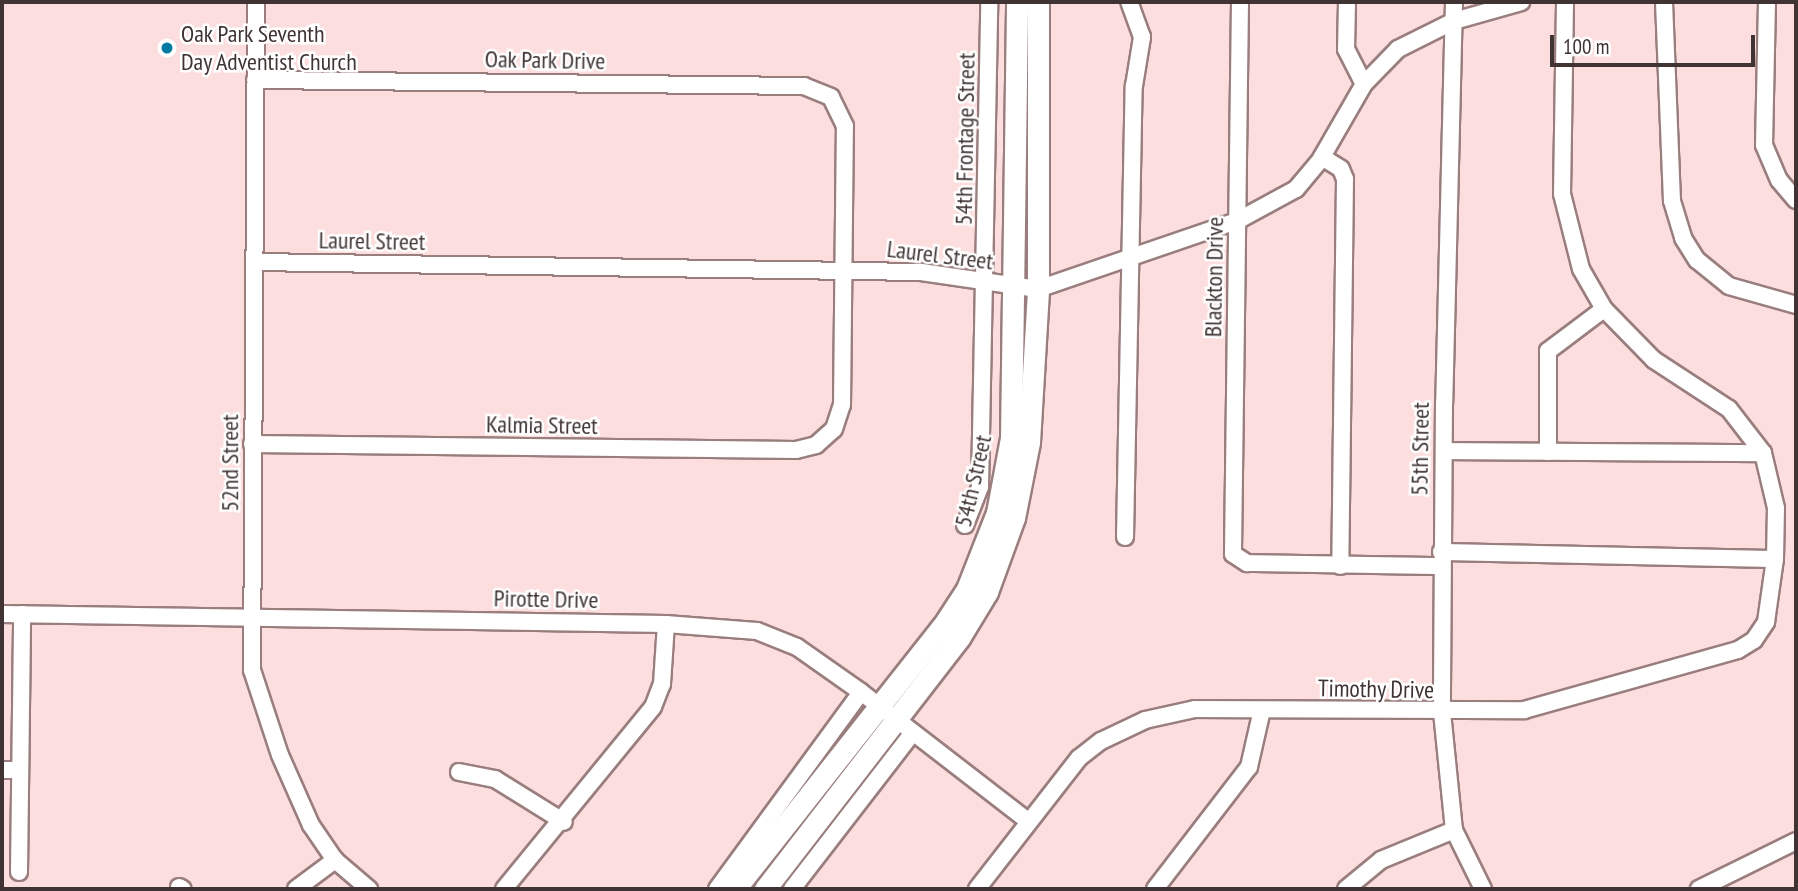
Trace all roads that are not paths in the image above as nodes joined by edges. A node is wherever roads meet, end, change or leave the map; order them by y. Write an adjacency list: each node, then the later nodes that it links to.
1 (256, 2): 14 (street, 52nd Street)
2 (989, 2): 22 (street, 54th Frontage Street)
3 (1017, 2): 23 (main road, 54th Street)
4 (1038, 2): 23 (main road, 54th Street)
5 (1129, 2): 19 (street)
6 (1240, 2): 18 (street, Blackton Drive)
7 (1347, 2): 15 (street)
8 (1454, 2): 13 (street, 55th Street)
9 (1521, 2): 13 (street, Laurel Street)
10 (1564, 2): 25 (street)
11 (1664, 2): 24 (street)
12 (1767, 2): 17 (street)
13 (1454, 21): 15 (street, Laurel Street); 27 (street, 55th Street)
14 (255, 80): 20 (street, 52nd Street); 21 (street, Oak Park Drive)
15 (1364, 84): 16 (street, Laurel Street)
16 (1322, 157): 18 (street, Laurel Street); 34 (street)
17 (1796, 200)
18 (1237, 221): 19 (street, Laurel Street); 34 (street, Blackton Drive)
19 (1131, 258): 23 (street, Laurel Street); 31 (street)
20 (254, 262): 21 (street, Laurel Street); 26 (street, 52nd Street)
21 (843, 269): 22 (street, Laurel Street); 26 (street, Kalmia Street)
22 (985, 284): 23 (street, Laurel Street); 30 (street, 54th Frontage Street)
23 (1027, 288): 39 (main road, 54th Street); 42 (main road, 54th Street)
24 (1796, 305)
25 (1604, 309): 28 (street); 29 (street)
26 (252, 444): 37 (street, 52nd Street)
27 (1444, 451): 28 (street); 32 (street, 55th Street)
28 (1548, 452): 29 (street)
29 (1763, 453): 33 (street, Timothy Drive)
30 (965, 525)
31 (1125, 537)
32 (1441, 559): 33 (street); 34 (street); 41 (street, 55th Street)
33 (1775, 559): 41 (street, Timothy Drive)
34 (1340, 566)
35 (2, 614): 36 (street, Pirotte Drive)
36 (22, 614): 37 (street, Pirotte Drive); 44 (street)
37 (252, 618): 38 (street, Pirotte Drive); 50 (street, 52nd Street)
38 (666, 624): 39 (street, Pirotte Drive); 47 (street)
39 (870, 698): 42 (street, Pirotte Drive); 55 (street); 56 (main road, 54th Street)
40 (1262, 710): 41 (street, Timothy Drive); 46 (street, Timothy Drive); 60 (street)
41 (1442, 712): 48 (street, 55th Street)
42 (905, 727): 46 (street, Pirotte Drive); 57 (main road, 54th Street); 58 (street)
43 (2, 769): 44 (street)
44 (20, 770): 51 (street)
45 (459, 772): 47 (street)
46 (1028, 821): 59 (street, Timothy Drive)
47 (564, 822): 54 (street)
48 (1454, 830): 61 (street); 62 (street, 55th Street)
49 (1796, 841): 63 (street)
50 (335, 860): 52 (street); 53 (street, 52nd Street)
51 (19, 872)
52 (296, 889)
53 (369, 889)
54 (505, 889)
55 (717, 889)
56 (735, 889)
57 (765, 889)
58 (792, 889)
59 (976, 889)
60 (1155, 889)
61 (1346, 889)
62 (1483, 889)
63 (1699, 889)

